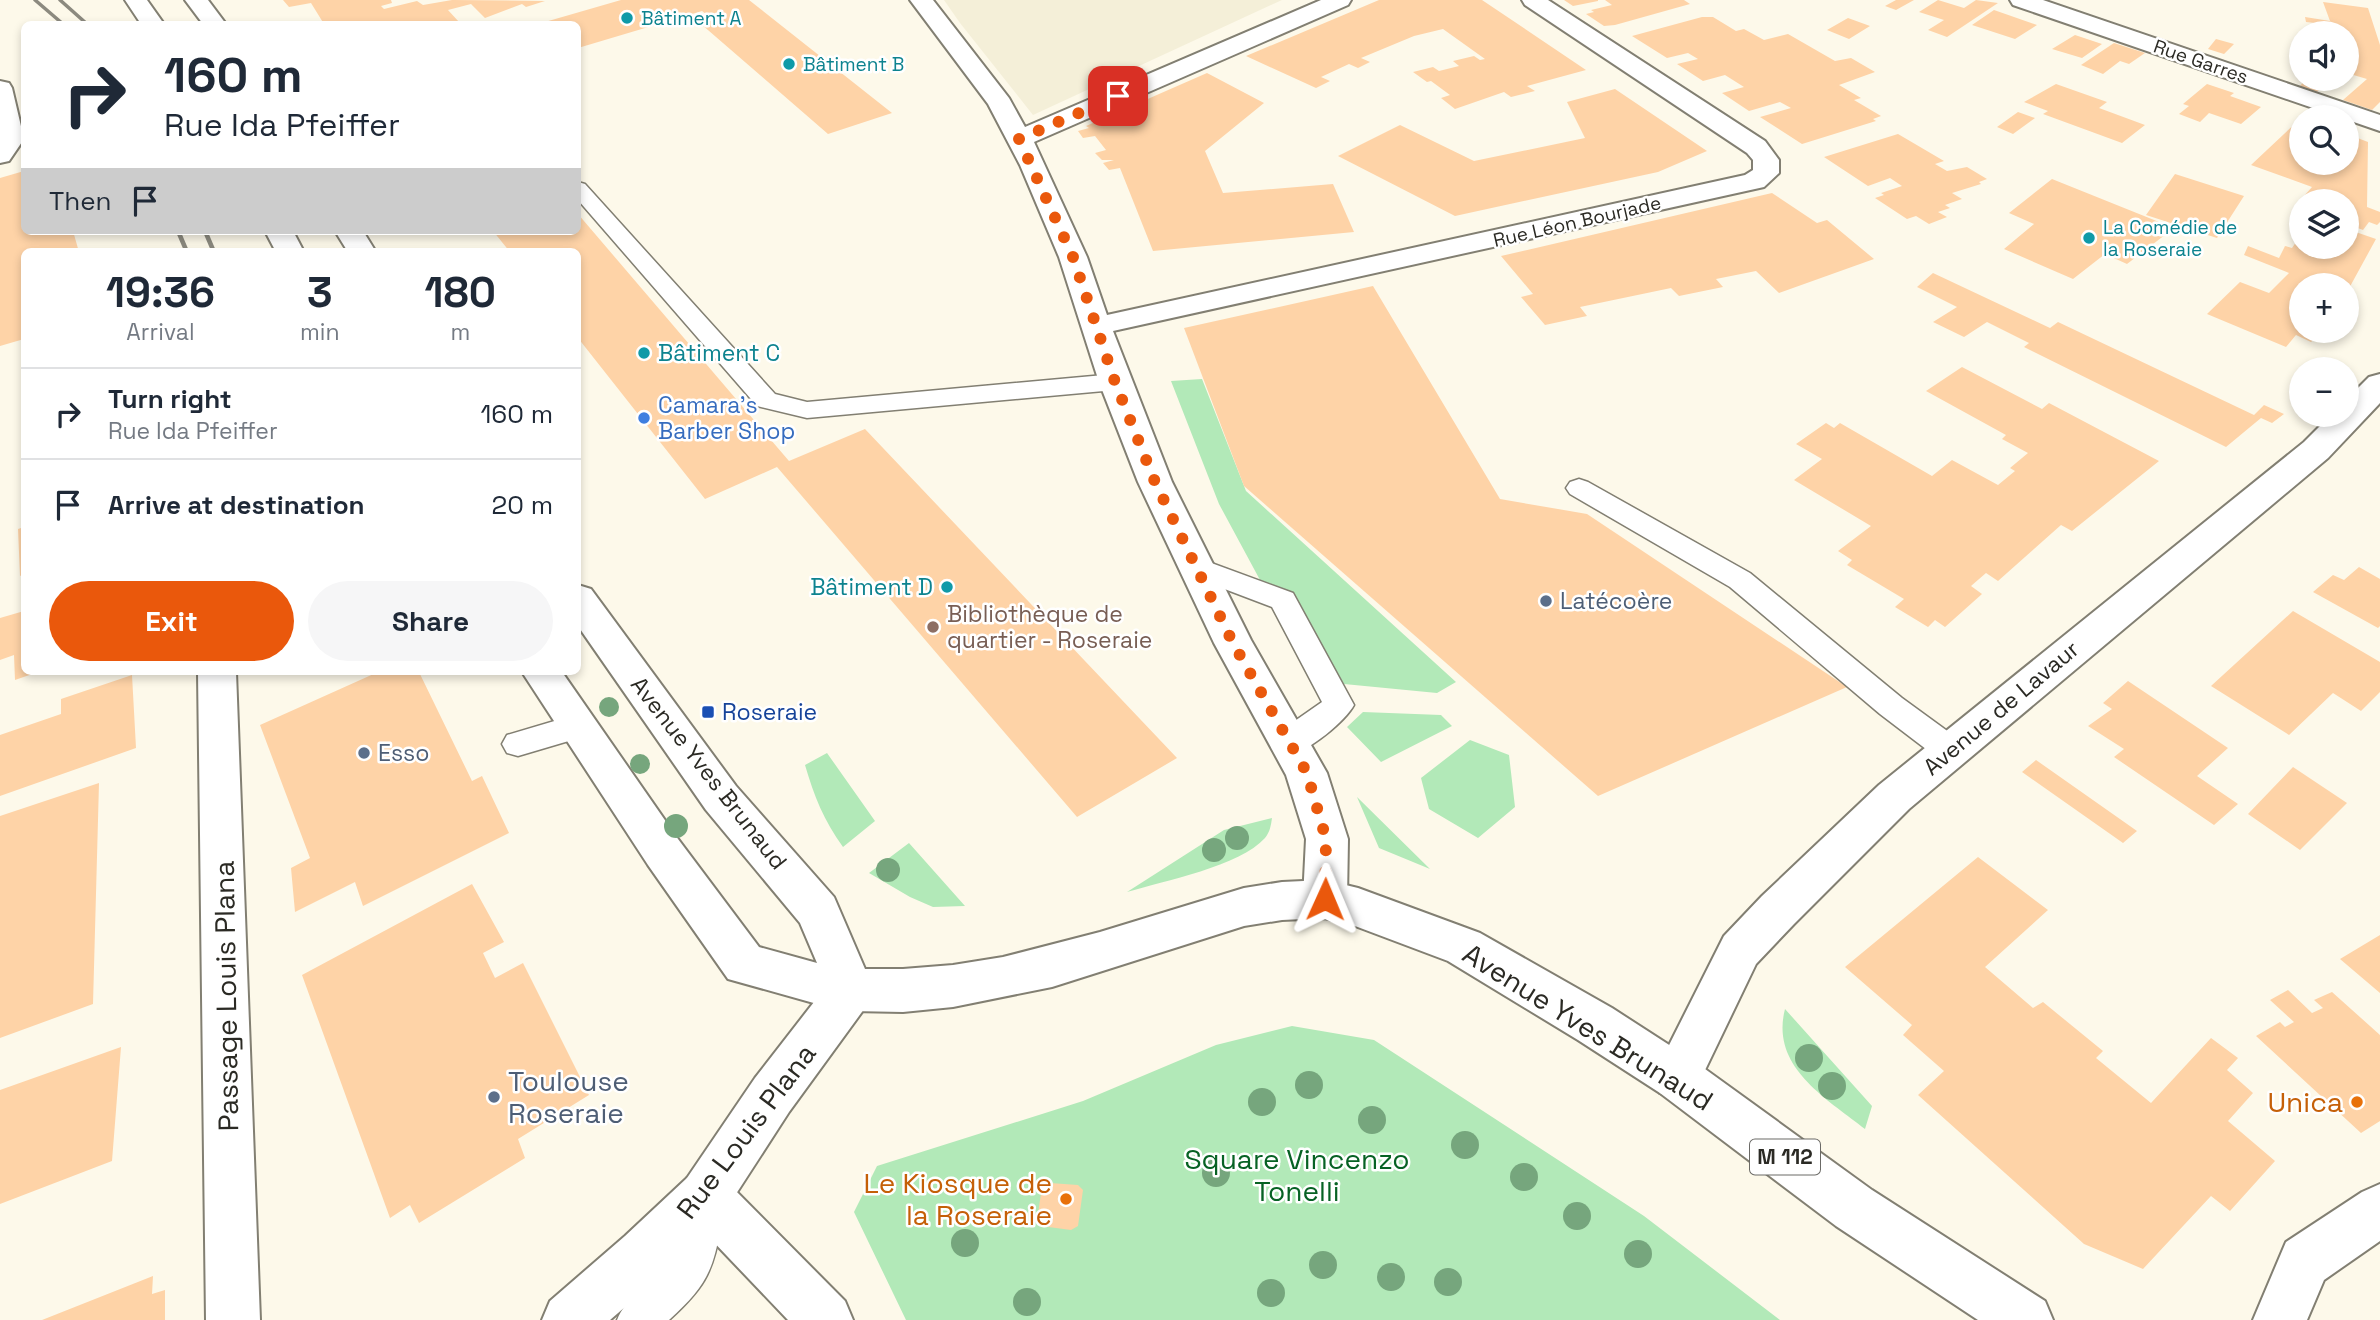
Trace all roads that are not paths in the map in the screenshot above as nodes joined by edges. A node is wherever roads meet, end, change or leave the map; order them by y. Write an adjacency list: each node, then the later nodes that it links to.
1 (136, 0): 7 (street)
2 (196, 0): 8 (street)
3 (921, 0): 11 (street)
4 (1340, 0): 11 (street)
5 (1533, 0): 14 (street, Rue Léon Bourjade)
6 (2021, 0): 10 (street, Rue Garres)
7 (150, 21)
8 (212, 21)
9 (0, 88): 12 (street)
10 (2380, 122)
11 (1019, 139): 14 (street)
12 (0, 155)
13 (581, 191): 15 (lane)
14 (1097, 326): 15 (street)
15 (1115, 382): 18 (street)
16 (2380, 384): 25 (street, Avenue de Lavaur)
17 (1579, 488): 25 (lane)
18 (1195, 567): 23 (street); 23 (lane)
19 (581, 602): 27 (street, Avenue Yves Brunaud)
20 (217, 675): 31 (street, Passage Louis Plana)
21 (543, 675): 22 (street, Avenue Yves Brunaud)
22 (578, 726): 24 (lane); 27 (street, Avenue Yves Brunaud)
23 (1290, 741): 26 (street)
24 (518, 744)
25 (1950, 750): 28 (street, Avenue de Lavaur)
26 (1325, 899): 27 (street, Avenue Yves Brunaud); 28 (street, Avenue Yves Brunaud)
27 (851, 990): 29 (street, Rue Louis Plana)
28 (1676, 1077): 35 (street, Avenue Yves Brunaud / M 112)
29 (705, 1196): 32 (street, Rue Louis Plana); 33 (lane); 34 (street)
30 (2380, 1210): 36 (street)
31 (233, 1320)
32 (569, 1320)
33 (638, 1320)
34 (826, 1320)
35 (2026, 1320)
36 (2280, 1320)

